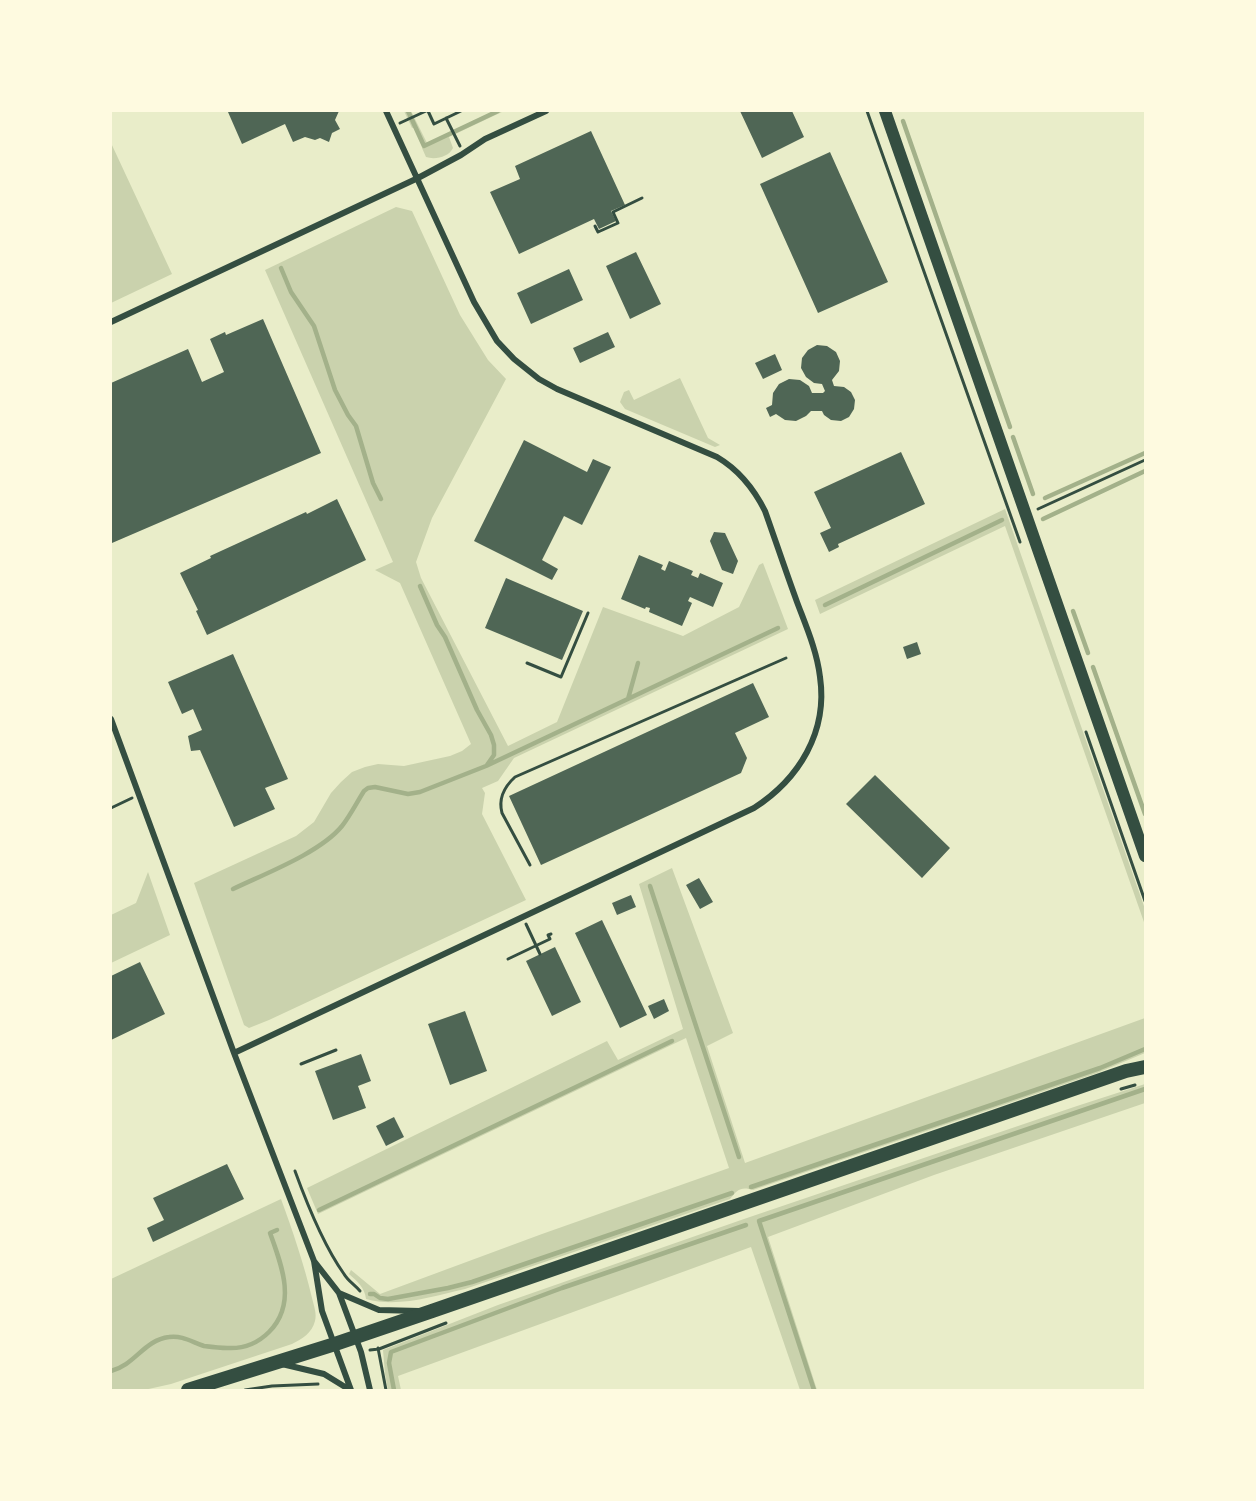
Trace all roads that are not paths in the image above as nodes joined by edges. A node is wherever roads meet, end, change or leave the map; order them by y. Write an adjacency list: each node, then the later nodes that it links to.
1 (386, 111): 4 (street)
2 (546, 111): 4 (street)
3 (885, 111): 7 (main road)
4 (418, 178): 5 (street); 8 (street)
5 (111, 322)
6 (111, 719): 8 (street)
7 (1145, 856)
8 (234, 1053): 12 (street)
9 (1145, 1062): 11 (main road)
10 (1145, 1067): 11 (main road)
11 (1126, 1071): 14 (main road)
12 (314, 1261): 13 (street); 16 (street)
13 (339, 1293): 14 (street); 15 (street)
14 (432, 1311): 15 (main road)
15 (355, 1337): 16 (main road); 20 (street)
16 (335, 1344): 17 (main road); 19 (street)
17 (276, 1363): 18 (main road); 19 (street)
18 (188, 1390)
19 (350, 1390)
20 (370, 1390)

